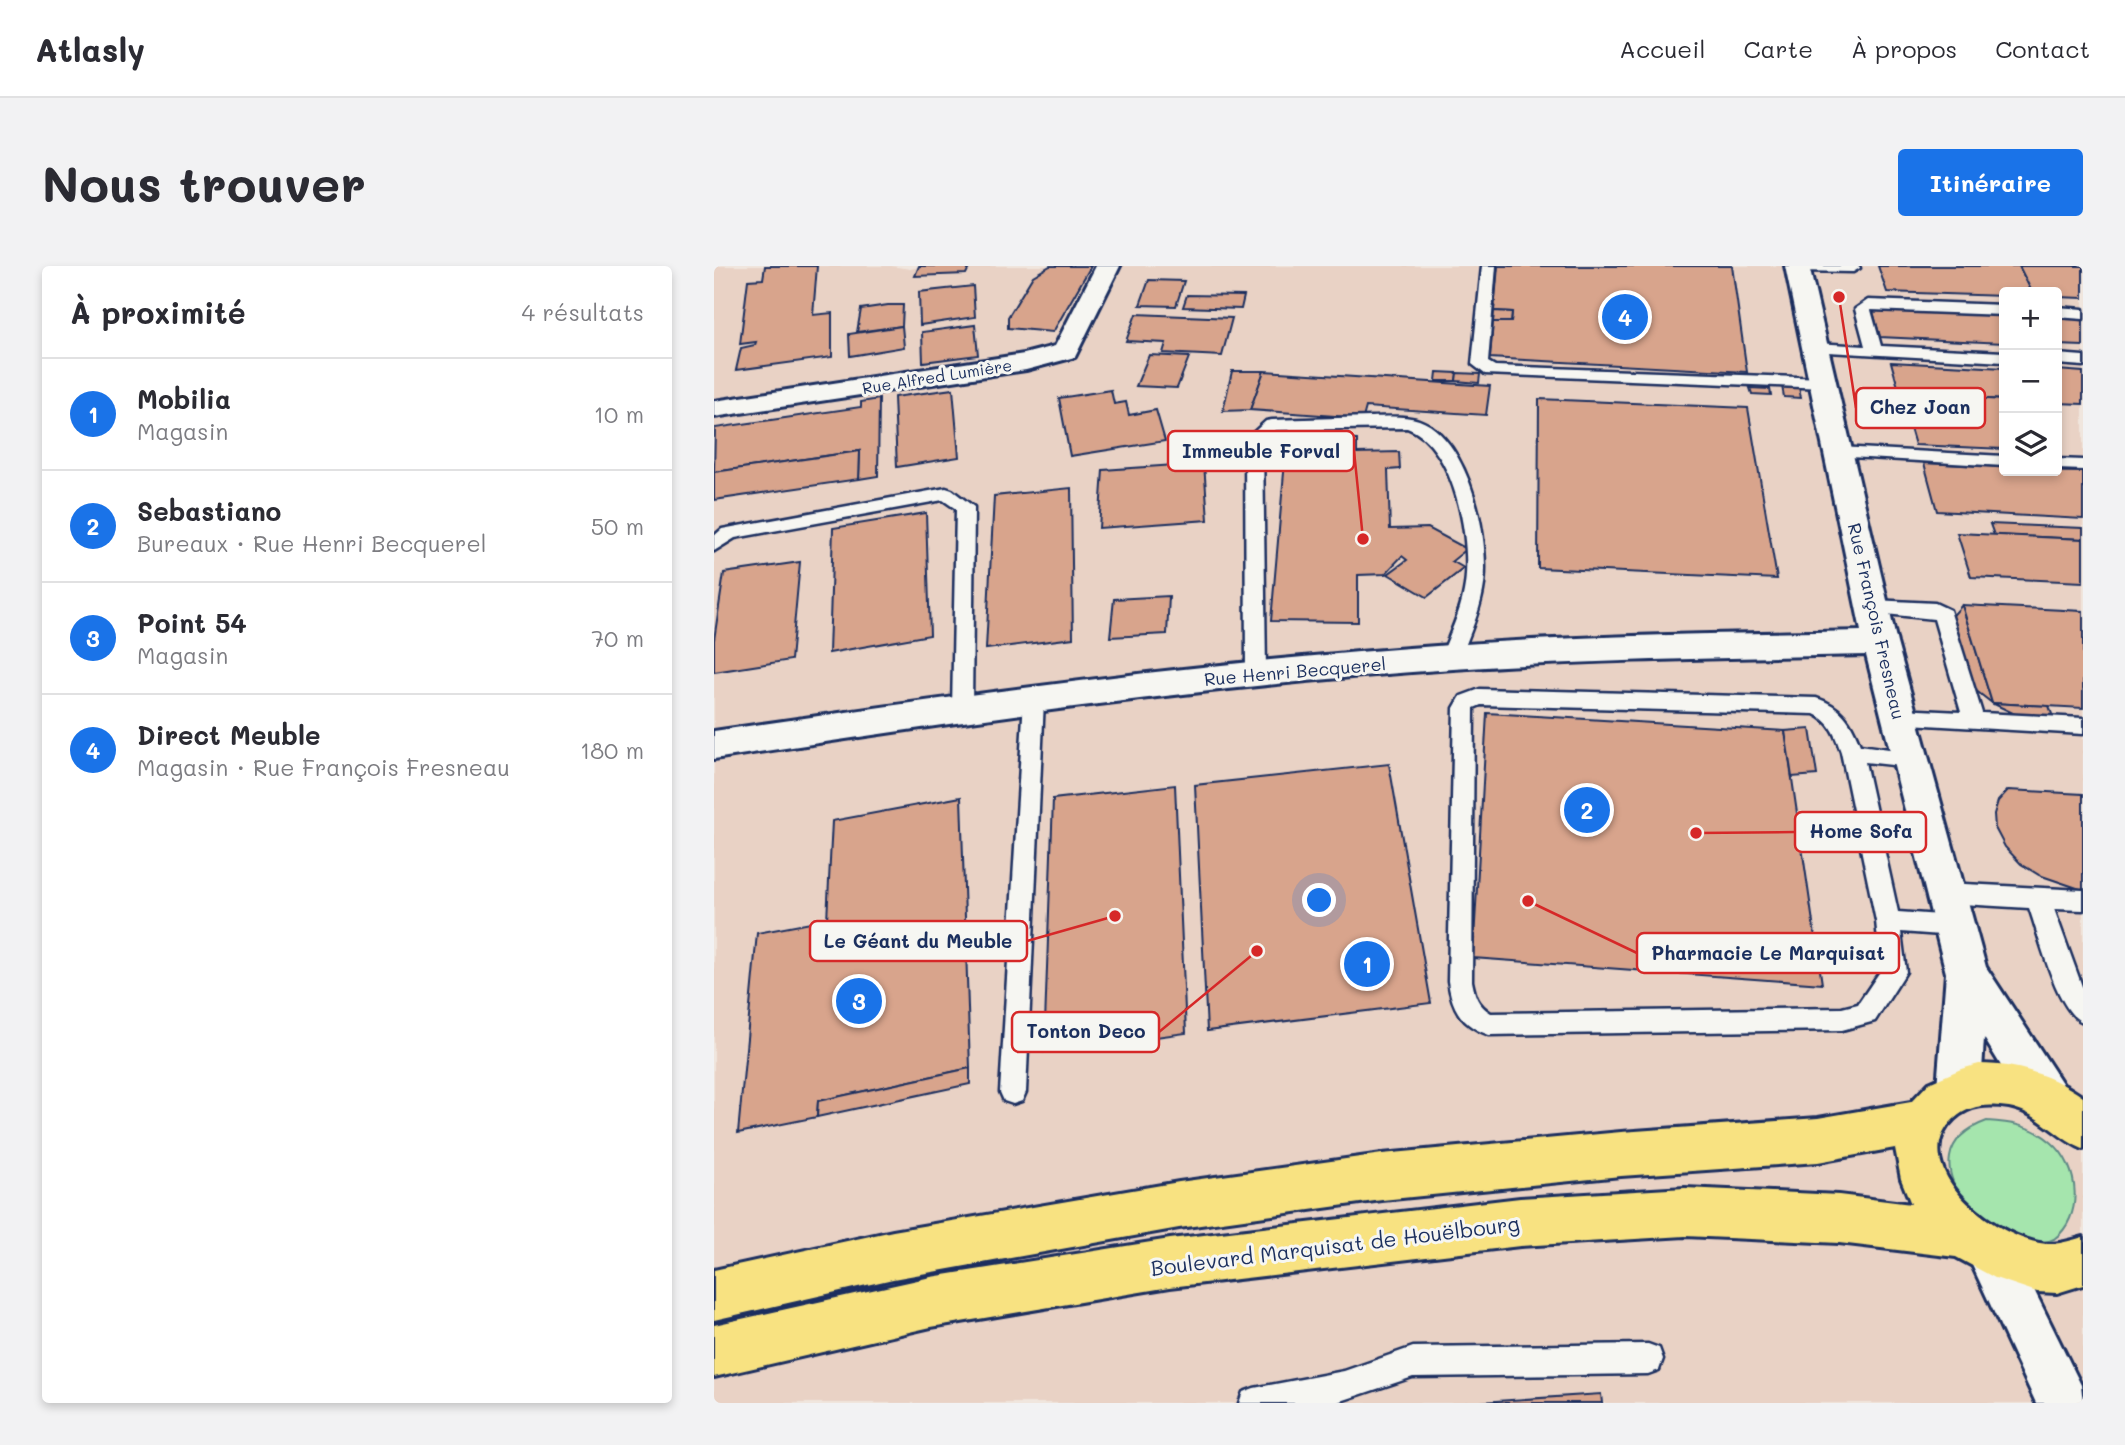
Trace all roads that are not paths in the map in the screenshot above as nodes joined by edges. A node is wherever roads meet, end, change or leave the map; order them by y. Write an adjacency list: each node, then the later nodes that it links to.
1 (1108, 266): 15 (street, Rue Alfred Lumière)
2 (1489, 266): 14 (lane)
3 (1797, 266): 4 (lane); 9 (street, Rue François Fresneau)
4 (1853, 267): 5 (lane)
5 (1858, 287)
6 (1999, 310): 10 (lane)
7 (2062, 312): 8 (lane)
8 (2083, 314)
9 (1816, 348): 10 (lane); 14 (street, Rue François Fresneau)
10 (1874, 350): 11 (lane)
11 (1999, 357)
12 (2062, 359): 13 (lane)
13 (2083, 360)
14 (1824, 383): 16 (street, Rue François Fresneau)
15 (714, 409)
16 (1839, 453): 17 (lane); 21 (street, Rue François Fresneau)
17 (1999, 461)
18 (2062, 464): 19 (lane)
19 (2083, 465)
20 (714, 545): 26 (lane)
21 (1873, 607): 22 (street, Rue François Fresneau); 28 (lane)
22 (1880, 643): 23 (street, Rue Henri Becquerel); 27 (street, Rue François Fresneau)
23 (1451, 657): 24 (street, Rue Henri Becquerel); 24 (lane)
24 (1256, 673): 25 (street, Rue Henri Becquerel)
25 (1034, 700): 26 (street, Rue Henri Becquerel); 41 (lane)
26 (962, 709): 30 (street, Rue Henri Becquerel)
27 (1899, 717): 28 (lane); 32 (street, Rue François Fresneau)
28 (1974, 721): 29 (lane)
29 (2083, 726)
30 (714, 746)
31 (1852, 752): 32 (lane); 36 (lane); 36 (lane)
32 (1910, 759): 33 (street, Rue François Fresneau)
33 (1945, 893): 34 (lane); 37 (street, Rue François Fresneau)
34 (2038, 899): 35 (lane); 39 (lane)
35 (2083, 900)
36 (1888, 921): 37 (lane)
37 (1954, 926): 38 (street, Rue François Fresneau)
38 (1967, 973): 40 (street, Rue François Fresneau); 42 (street, Rue François Fresneau)
39 (2083, 1010)
40 (1959, 1088): 42 (main road); 43 (main road)
41 (1013, 1092)
42 (2046, 1098): 44 (main road)
43 (1924, 1121): 45 (main road); 47 (main road)
44 (2083, 1127)
45 (1976, 1243): 46 (main road); 48 (main road, Boulevard Marquisat de Houëlbourg); 52 (street)
46 (2083, 1261)
47 (714, 1295)
48 (714, 1351)
49 (1648, 1359): 50 (lane)
50 (1345, 1395): 51 (lane)
51 (1255, 1403)
52 (2063, 1403)

